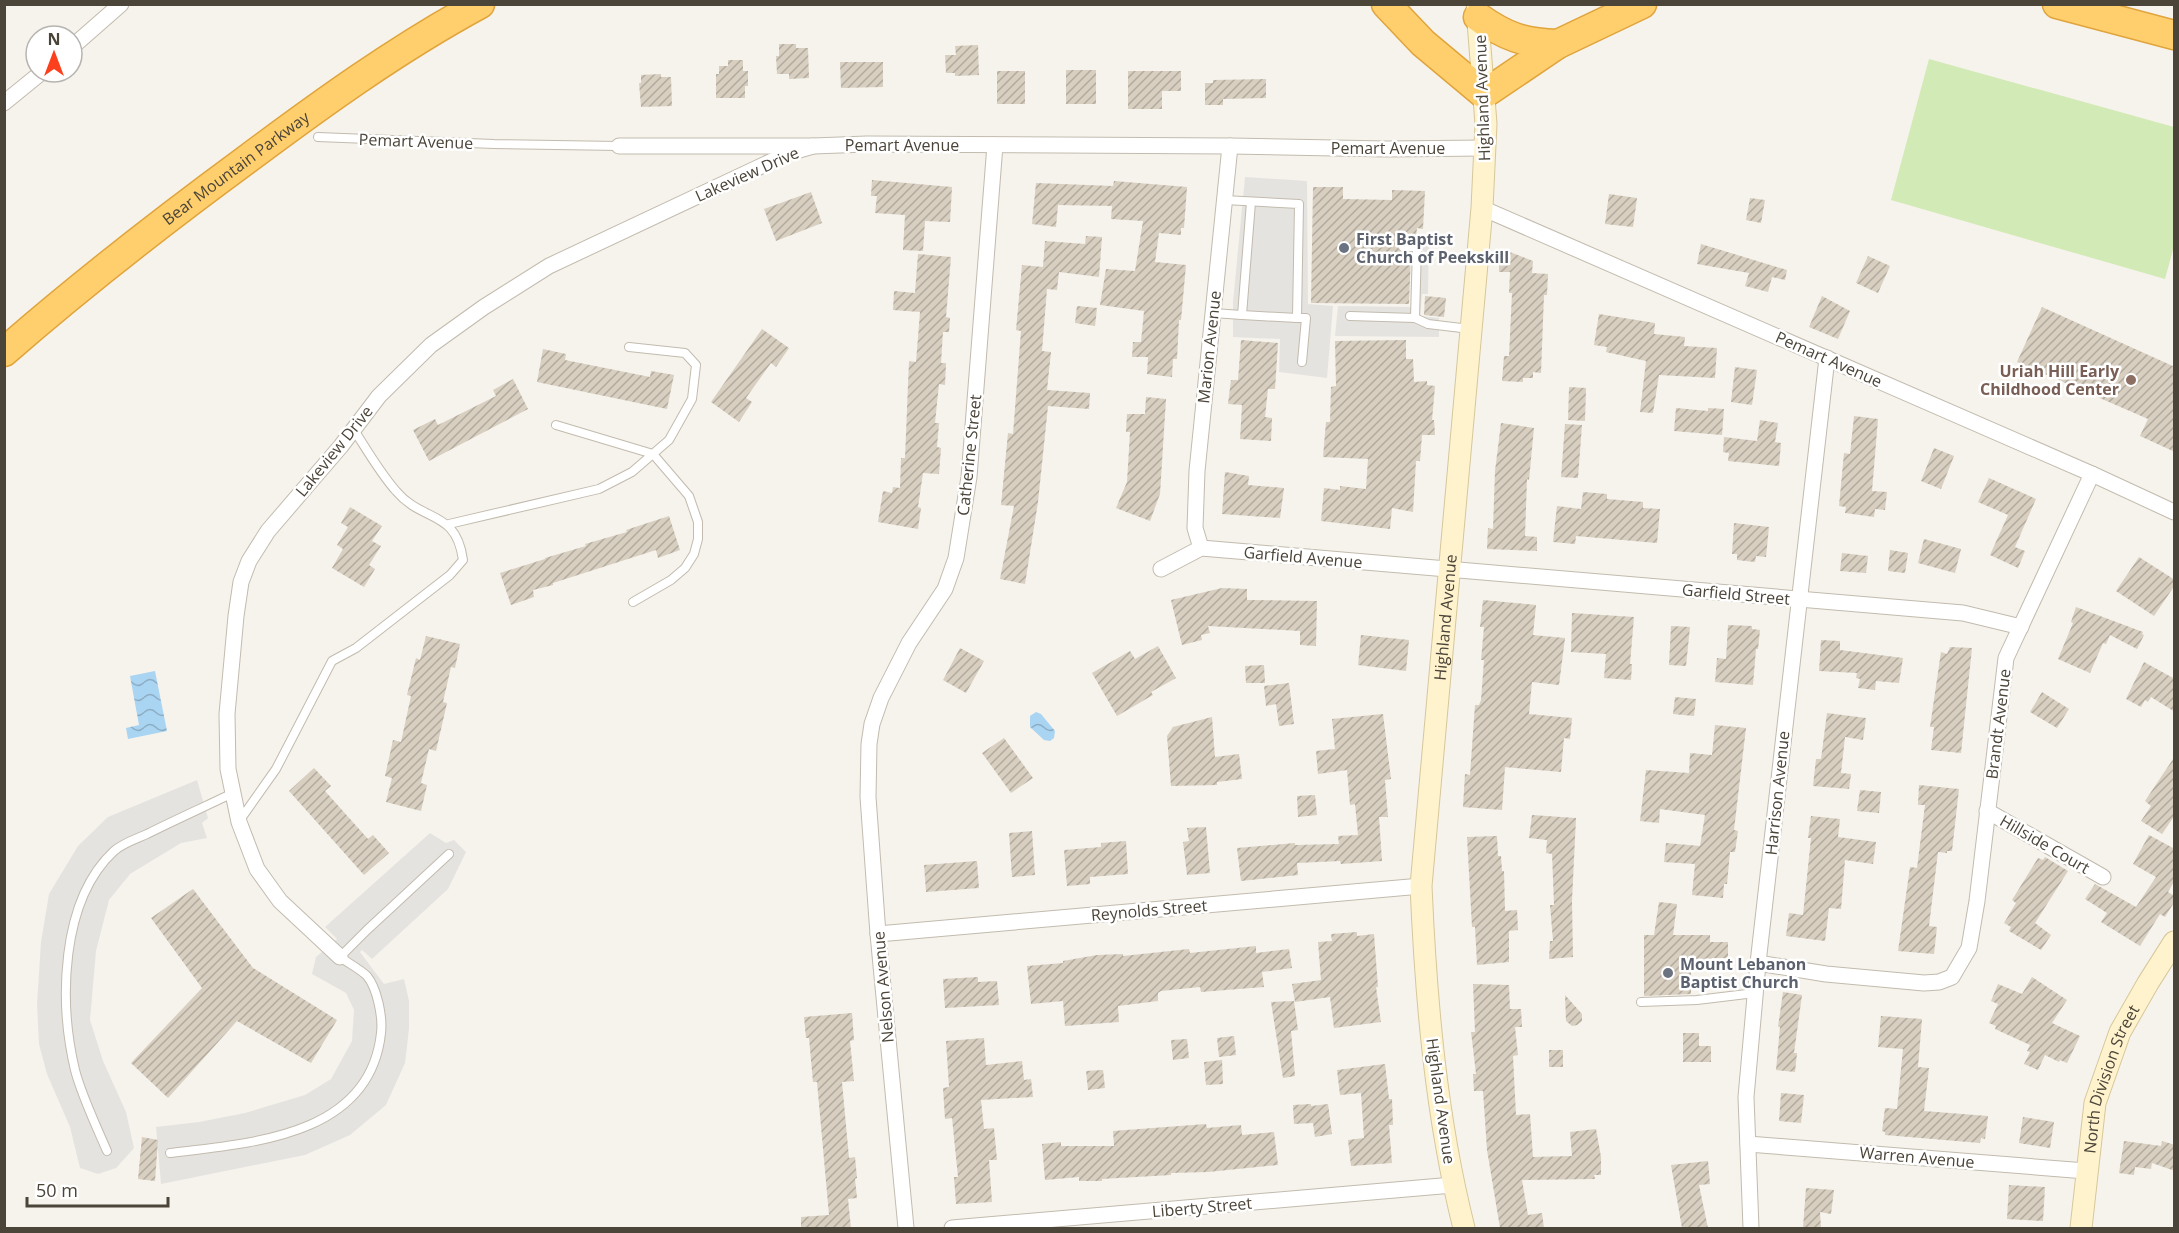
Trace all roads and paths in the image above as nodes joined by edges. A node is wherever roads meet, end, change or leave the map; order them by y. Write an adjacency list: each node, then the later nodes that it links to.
1 (122, 4): 8 (street)
2 (480, 4): 30 (highway, Bear Mountain Parkway)
3 (1386, 4): 11 (highway)
4 (1642, 4): 9 (highway)
5 (2057, 4): 7 (highway)
6 (1477, 11): 9 (highway); 11 (street, Highland Avenue)
7 (2175, 35)
8 (84, 37)
9 (1558, 44): 11 (highway)
10 (28, 84): 12 (street)
11 (1484, 94): 18 (street, Highland Avenue)
12 (4, 104)
13 (318, 137): 15 (lane, Pemart Avenue)
14 (995, 145): 16 (street, Pemart Avenue); 17 (street, Pemart Avenue); 45 (street, Catherine Street)
15 (619, 146): 16 (street, Pemart Avenue)
16 (813, 146): 34 (street, Lakeview Drive)
17 (1230, 146): 18 (street, Pemart Avenue); 19 (street, Marion Avenue)
18 (1486, 148): 21 (street, Highland Avenue)
19 (1224, 200): 20 (lane); 23 (street, Marion Avenue)
20 (1251, 202): 24 (lane); 26 (lane)
21 (1482, 208): 28 (street, Highland Avenue); 31 (street, Pemart Avenue)
22 (1403, 247): 27 (lane)
23 (1213, 313): 24 (lane); 39 (street, Marion Avenue)
24 (1242, 315): 26 (lane)
25 (1350, 316): 27 (lane)
26 (1297, 318): 32 (lane)
27 (1415, 318): 28 (lane)
28 (1471, 329): 40 (street, Highland Avenue)
29 (629, 347): 35 (lane)
30 (4, 352)
31 (1827, 358): 36 (street, Pemart Avenue); 42 (street, Harrison Avenue)
32 (1302, 362)
33 (556, 425): 35 (lane)
34 (354, 430): 38 (lane); 46 (street, Lakeview Drive)
35 (653, 454): 38 (lane); 43 (lane)
36 (2092, 474): 37 (street, Pemart Avenue); 44 (street, Brandt Avenue)
37 (2175, 512)
38 (449, 524): 48 (lane)
39 (1202, 548): 40 (street, Garfield Avenue); 41 (street)
40 (1450, 569): 42 (street, Garfield Street); 51 (street, Highland Avenue)
41 (1161, 570)
42 (1799, 599): 44 (street, Garfield Street); 55 (street, Harrison Avenue)
43 (633, 602)
44 (2021, 627): 47 (street, Brandt Avenue)
45 (869, 744): 52 (street, Nelson Avenue)
46 (233, 793): 48 (street, Lakeview Drive); 59 (lane)
47 (1987, 811): 50 (street, Hillside Court); 55 (street, Brandt Avenue)
48 (239, 822): 54 (street, Lakeview Drive)
49 (449, 854): 54 (lane)
50 (2103, 877)
51 (1421, 886): 52 (street, Reynolds Street); 62 (street, Highland Avenue)
52 (878, 934): 63 (street, Nelson Avenue)
53 (2175, 942): 61 (street, North Division Street)
54 (340, 957): 60 (lane)
55 (1758, 963): 56 (street, Harrison Avenue)
56 (1755, 993): 57 (lane); 58 (street, Harrison Avenue)
57 (1641, 1002)
58 (1748, 1144): 61 (street, Warren Avenue); 66 (street, Harrison Avenue)
59 (106, 1151)
60 (170, 1154)
61 (2086, 1171): 67 (street, North Division Street)
62 (1453, 1185): 64 (street, Liberty Street); 65 (street, Highland Avenue)
63 (906, 1228)
64 (952, 1228)
65 (1464, 1228)
66 (1751, 1228)
67 (2081, 1228)

